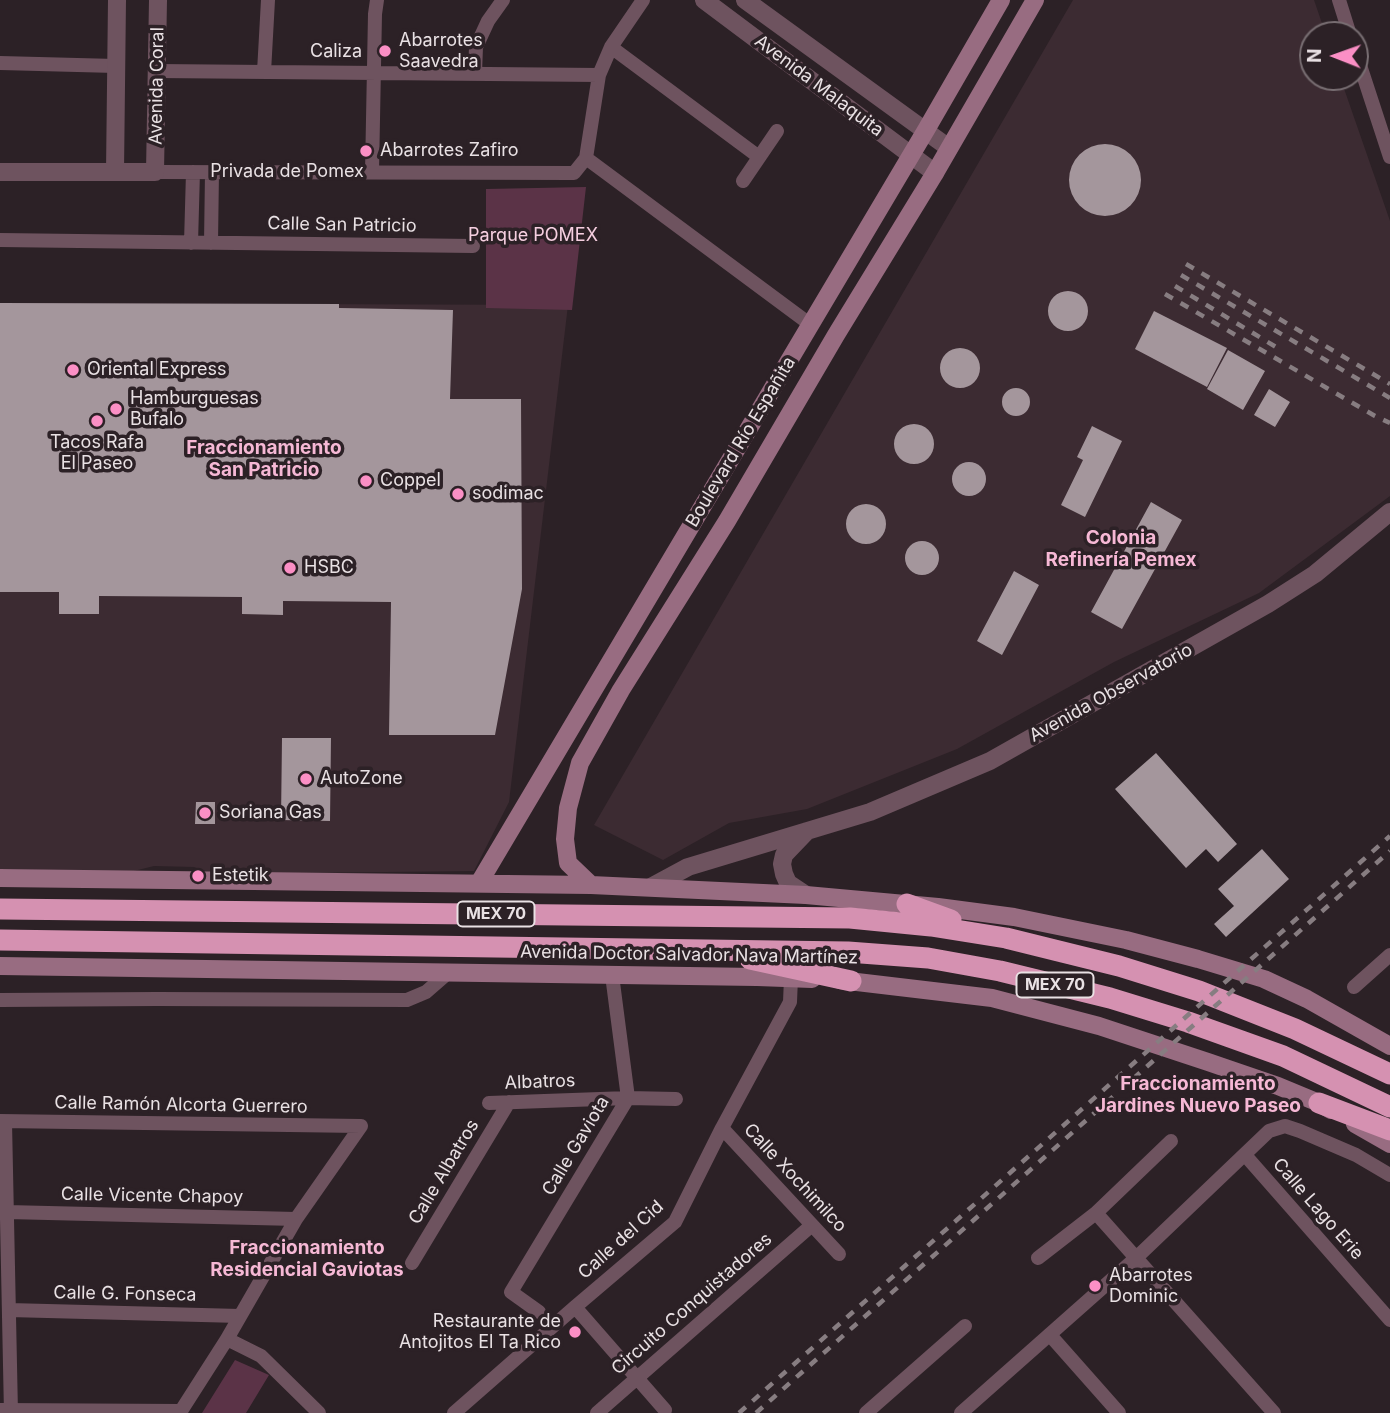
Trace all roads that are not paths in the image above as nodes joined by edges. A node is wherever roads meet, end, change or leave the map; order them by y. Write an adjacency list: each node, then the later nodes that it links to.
1 (117, 0): 15 (street)
2 (158, 0): 16 (street, Avenida Coral)
3 (268, 0): 17 (street)
4 (377, 0): 18 (street)
5 (503, 0): 19 (street)
6 (643, 0): 13 (street)
7 (704, 0): 25 (street, Avenida Malaquita)
8 (745, 0): 23 (street, Avenida Malaquita)
9 (1001, 0): 23 (main road, Boulevard Río Españita)
10 (1035, 0): 24 (main road, Boulevard Río Españita)
11 (1339, 0): 12 (street)
12 (1346, 21)
13 (611, 47): 20 (street); 26 (street)
14 (0, 63): 15 (street)
15 (116, 66): 30 (street)
16 (157, 71): 17 (street, Caliza); 31 (street, Avenida Coral)
17 (264, 72): 18 (street, Caliza)
18 (374, 72): 19 (street, Caliza); 34 (street)
19 (475, 73): 20 (street, Caliza)
20 (599, 75): 28 (street)
21 (1368, 91): 27 (street)
22 (777, 131): 26 (street)
23 (926, 131): 24 (street, Avenida Malaquita); 25 (main road, Boulevard Río Españita)
24 (949, 148): 35 (main road, Boulevard Río Españita)
25 (911, 155): 35 (street, Avenida Malaquita); 41 (main road, Boulevard Río Españita)
26 (759, 157): 36 (street)
27 (1390, 157)
28 (586, 158): 34 (street, Privada de Pomex); 41 (street)
29 (0, 172): 30 (street, Privada de Pomex)
30 (115, 172): 31 (street, Privada de Pomex)
31 (155, 172): 32 (street, Privada de Pomex)
32 (193, 172): 33 (street, Privada de Pomex); 38 (street)
33 (212, 172): 34 (street, Privada de Pomex); 39 (street)
34 (372, 173)
35 (935, 173): 46 (main road, Boulevard Río Españita)
36 (743, 181)
37 (0, 240): 38 (street, Calle San Patricio)
38 (191, 243): 39 (street, Calle San Patricio)
39 (211, 243): 40 (street, Calle San Patricio)
40 (473, 246)
41 (811, 325): 45 (main road, Boulevard Río Españita)
42 (1390, 512): 43 (street, Avenida Observatorio)
43 (808, 830): 47 (street, Avenida Observatorio); 48 (street)
44 (0, 878): 45 (main road)
45 (479, 883): 46 (main road)
46 (591, 885): 47 (main road)
47 (651, 887): 48 (main road)
48 (806, 895): 49 (main road)
49 (906, 904): 51 (highway); 62 (main road)
50 (0, 909): 51 (highway, MEX 70)
51 (1006, 938): 63 (highway, MEX 70)
52 (0, 940): 53 (highway, Avenida Doctor Salvador Nava Martínez / MEX 70)
53 (699, 949): 59 (highway); 69 (highway, Avenida Doctor Salvador Nava Martínez / MEX 70)
54 (1390, 955): 60 (street)
55 (0, 966): 56 (main road, Avenida Doctor Salvador Nava Martínez)
56 (449, 972): 57 (main road, Avenida Doctor Salvador Nava Martínez); 61 (street)
57 (612, 975): 58 (main road, Avenida Doctor Salvador Nava Martínez); 64 (street, Calle Gaviota)
58 (791, 978): 59 (main road, Avenida Doctor Salvador Nava Martínez); 71 (street, Calle del Cid)
59 (851, 981): 68 (main road, Avenida Doctor Salvador Nava Martínez)
60 (1354, 988)
61 (0, 1000)
62 (1390, 1046)
63 (1390, 1074)
64 (628, 1098): 65 (street, Albatros); 66 (street, Albatros); 87 (street, Calle Gaviota)
65 (677, 1099)
66 (509, 1102): 67 (street, Albatros); 84 (street, Calle Albatros)
67 (489, 1103)
68 (1319, 1103): 72 (highway); 74 (main road, Avenida Doctor Salvador Nava Martínez)
69 (1390, 1107)
70 (2, 1121): 77 (street); 79 (street, Calle Ramón Alcorta Guerrero)
71 (722, 1128): 80 (street, Calle Xochimilco); 85 (street, Calle del Cid)
72 (1390, 1130)
73 (1171, 1141): 78 (street)
74 (1390, 1144)
75 (1245, 1155): 76 (street); 83 (street); 89 (street, Calle Lago Erie)
76 (1390, 1175)
77 (7, 1212): 79 (street, Calle Vicente Chapoy); 86 (street)
78 (1096, 1213): 82 (street); 83 (street)
79 (296, 1219): 88 (street)
80 (812, 1225): 81 (street, Calle Xochimilco); 93 (street, Circuito Conquistadores)
81 (839, 1254)
82 (1038, 1258)
83 (1136, 1258): 91 (street); 103 (street)
84 (412, 1263)
85 (575, 1307): 93 (street); 98 (street, Calle del Cid)
86 (9, 1310): 88 (street, Calle G. Fonseca); 95 (street)
87 (539, 1312)
88 (240, 1316): 92 (street)
89 (1390, 1320)
90 (965, 1325): 100 (street)
91 (1050, 1335): 101 (street); 102 (street)
92 (230, 1341): 96 (street); 97 (street)
93 (637, 1377): 94 (street); 99 (street, Circuito Conquistadores)
94 (665, 1410)
95 (7, 1411): 96 (street)
96 (181, 1411)
97 (318, 1413)
98 (454, 1413)
99 (597, 1413)
100 (866, 1413)
101 (962, 1413)
102 (1119, 1413)
103 (1274, 1413)

